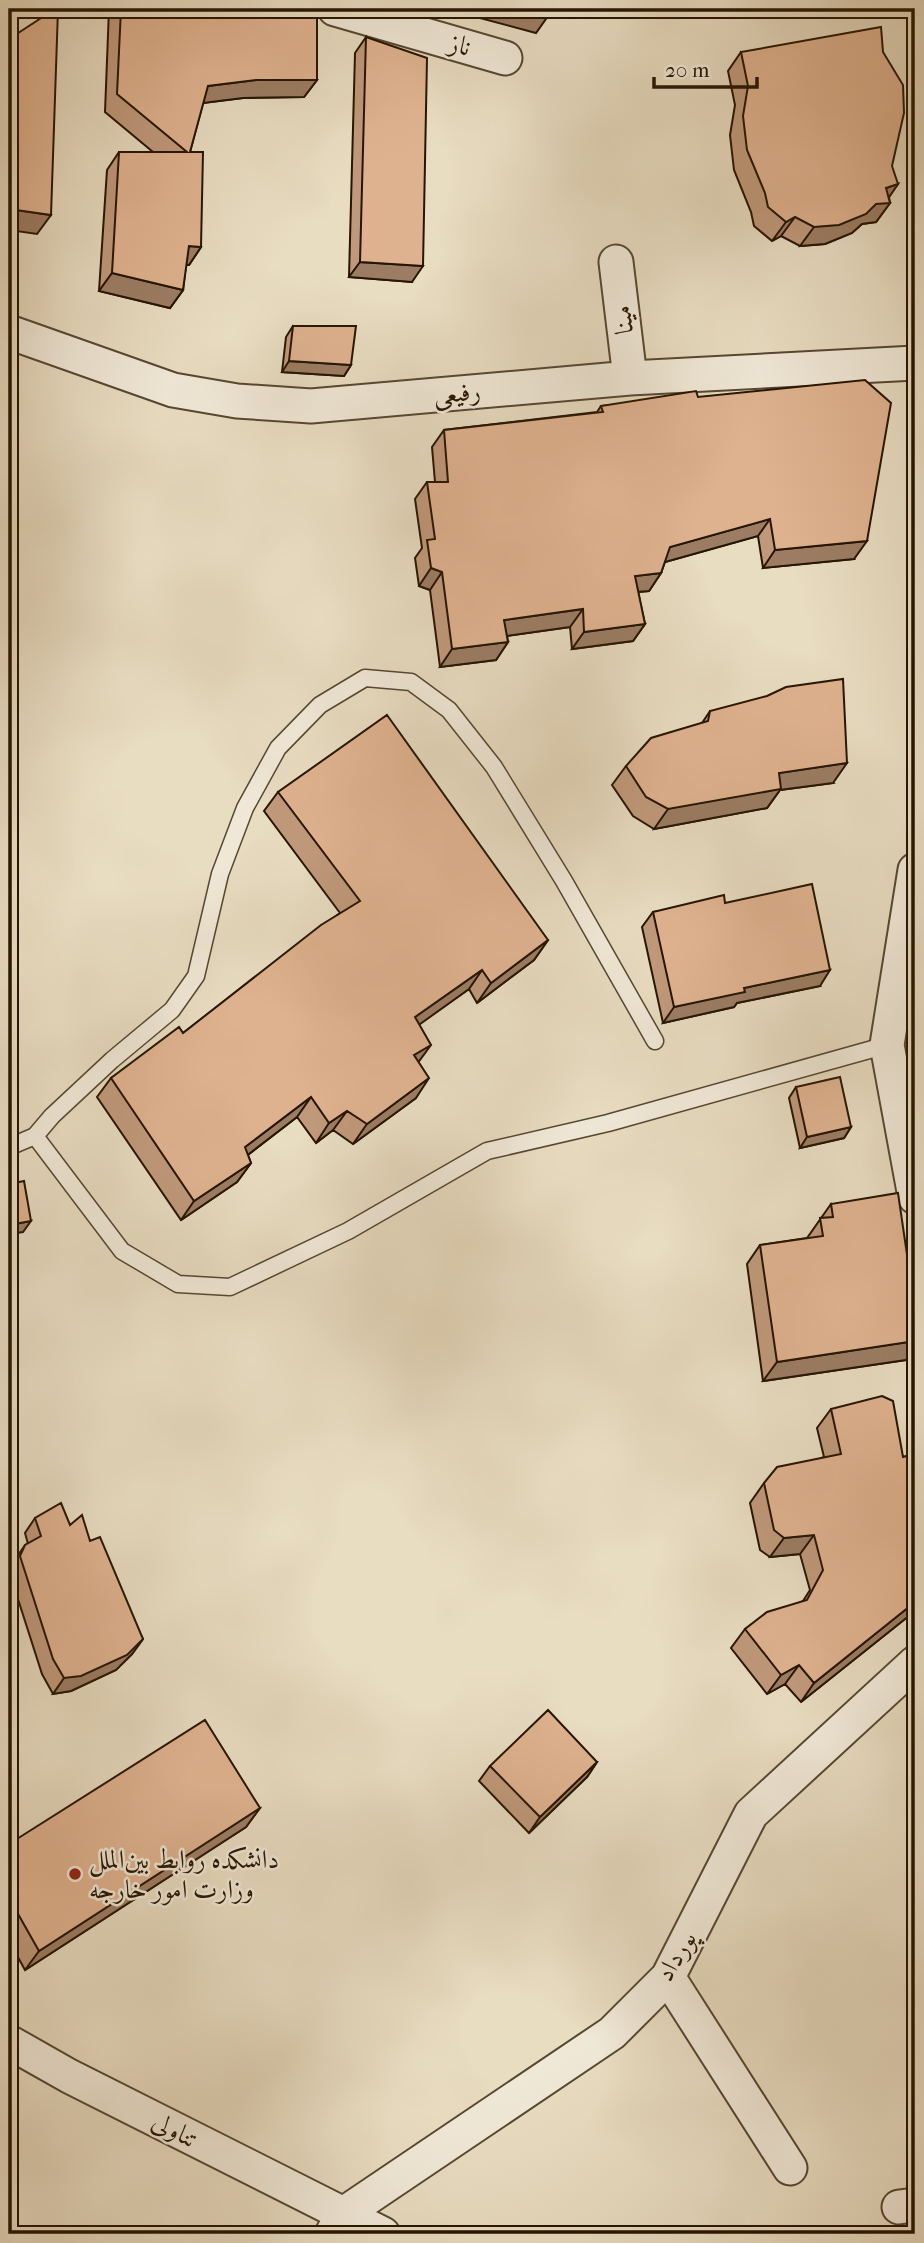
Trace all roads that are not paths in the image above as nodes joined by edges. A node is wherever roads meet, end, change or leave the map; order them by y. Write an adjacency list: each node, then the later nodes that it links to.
1 (335, 9): 2 (street, ناز)
2 (505, 58)
3 (616, 262): 6 (street, مینا)
4 (9, 332): 6 (street, رفیعی)
5 (915, 363): 6 (street, رفیعی)
6 (629, 378)
7 (915, 870): 9 (street)
8 (655, 1041): 10 (lane)
9 (887, 1045): 10 (lane); 12 (street)
10 (35, 1136): 11 (lane)
11 (9, 1147)
12 (915, 1197)
13 (915, 1663): 14 (street, پورداد)
14 (668, 1977): 16 (street); 17 (street, پورداد)
15 (9, 2042): 17 (street, تناولی)
16 (790, 2168)
17 (337, 2224): 18 (street, تناولی)
18 (383, 2234)

